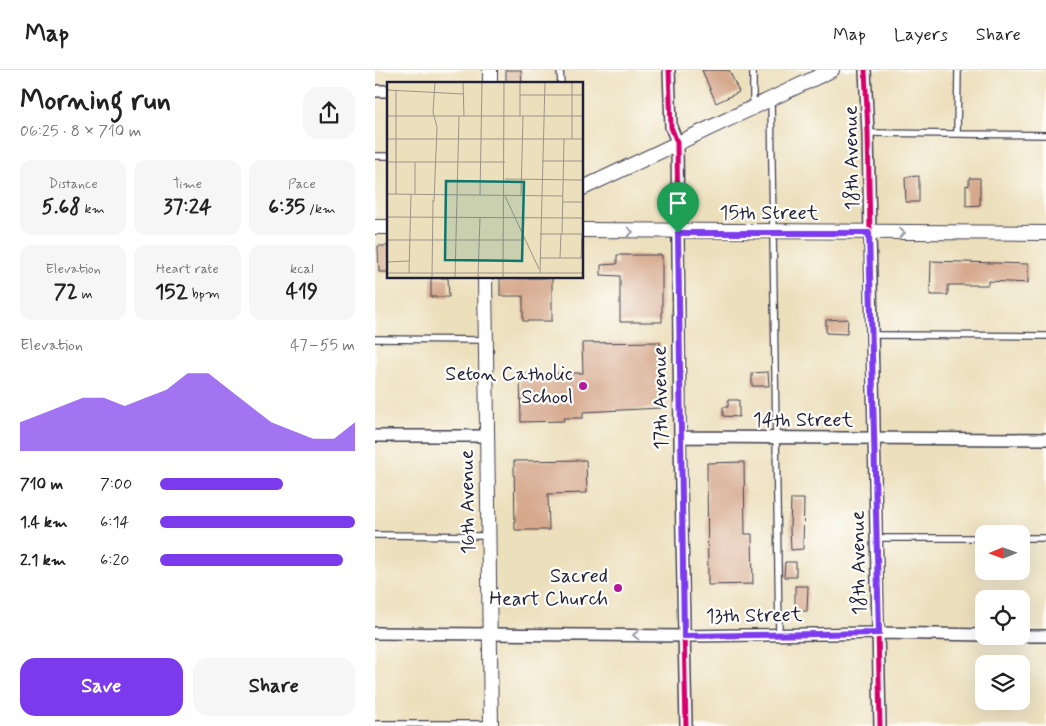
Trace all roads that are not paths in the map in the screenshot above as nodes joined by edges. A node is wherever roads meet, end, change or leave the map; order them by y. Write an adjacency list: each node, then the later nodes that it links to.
1 (669, 70): 11 (street, 17th Avenue)
2 (753, 70): 7 (lane)
3 (832, 70): 6 (street)
4 (865, 70): 8 (street, 18th Avenue)
5 (958, 70): 9 (lane)
6 (771, 98): 7 (street); 15 (lane)
7 (753, 106): 11 (street)
8 (868, 133): 9 (lane); 16 (street, 18th Avenue)
9 (957, 134): 10 (lane)
10 (1046, 135)
11 (677, 142): 12 (street); 14 (street, 17th Avenue)
12 (584, 188)
13 (584, 230): 14 (street, 15th Street, one-way to 14)
14 (678, 233): 15 (street, 15th Street); 25 (street, 17th Avenue)
15 (773, 233): 16 (street, 15th Street); 26 (lane)
16 (869, 233): 17 (street, 15th Street, one-way to 17); 19 (street, 18th Avenue)
17 (1046, 233)
18 (485, 279): 22 (street, 16th Avenue)
19 (872, 335): 20 (lane); 27 (street, 18th Avenue)
20 (1046, 336)
21 (375, 339): 22 (lane)
22 (487, 340): 24 (street, 16th Avenue)
23 (375, 436): 24 (street)
24 (488, 436): 30 (street, 16th Avenue)
25 (680, 438): 26 (street, 14th Street); 40 (street, 17th Avenue)
26 (777, 438): 27 (street, 14th Street); 38 (lane)
27 (874, 439): 28 (street, 14th Street); 31 (street, 18th Avenue)
28 (1046, 439)
29 (375, 535): 30 (lane)
30 (489, 536): 37 (street, 16th Avenue)
31 (877, 538): 32 (lane); 36 (street, 18th Avenue)
32 (975, 538)
33 (1030, 538): 34 (lane)
34 (1046, 538)
35 (375, 633): 37 (street, 13th Street)
36 (879, 633): 38 (street, 13th Street); 39 (street, 13th Street); 46 (street, 18th Avenue)
37 (490, 634): 40 (street, 13th Street, one-way to 37); 44 (street, 16th Avenue)
38 (779, 634): 40 (street, 13th Street)
39 (975, 635)
40 (684, 636): 45 (street, 17th Avenue)
41 (1030, 636): 42 (street)
42 (1046, 636)
43 (375, 724): 44 (lane)
44 (491, 725)
45 (686, 726)
46 (880, 726)

